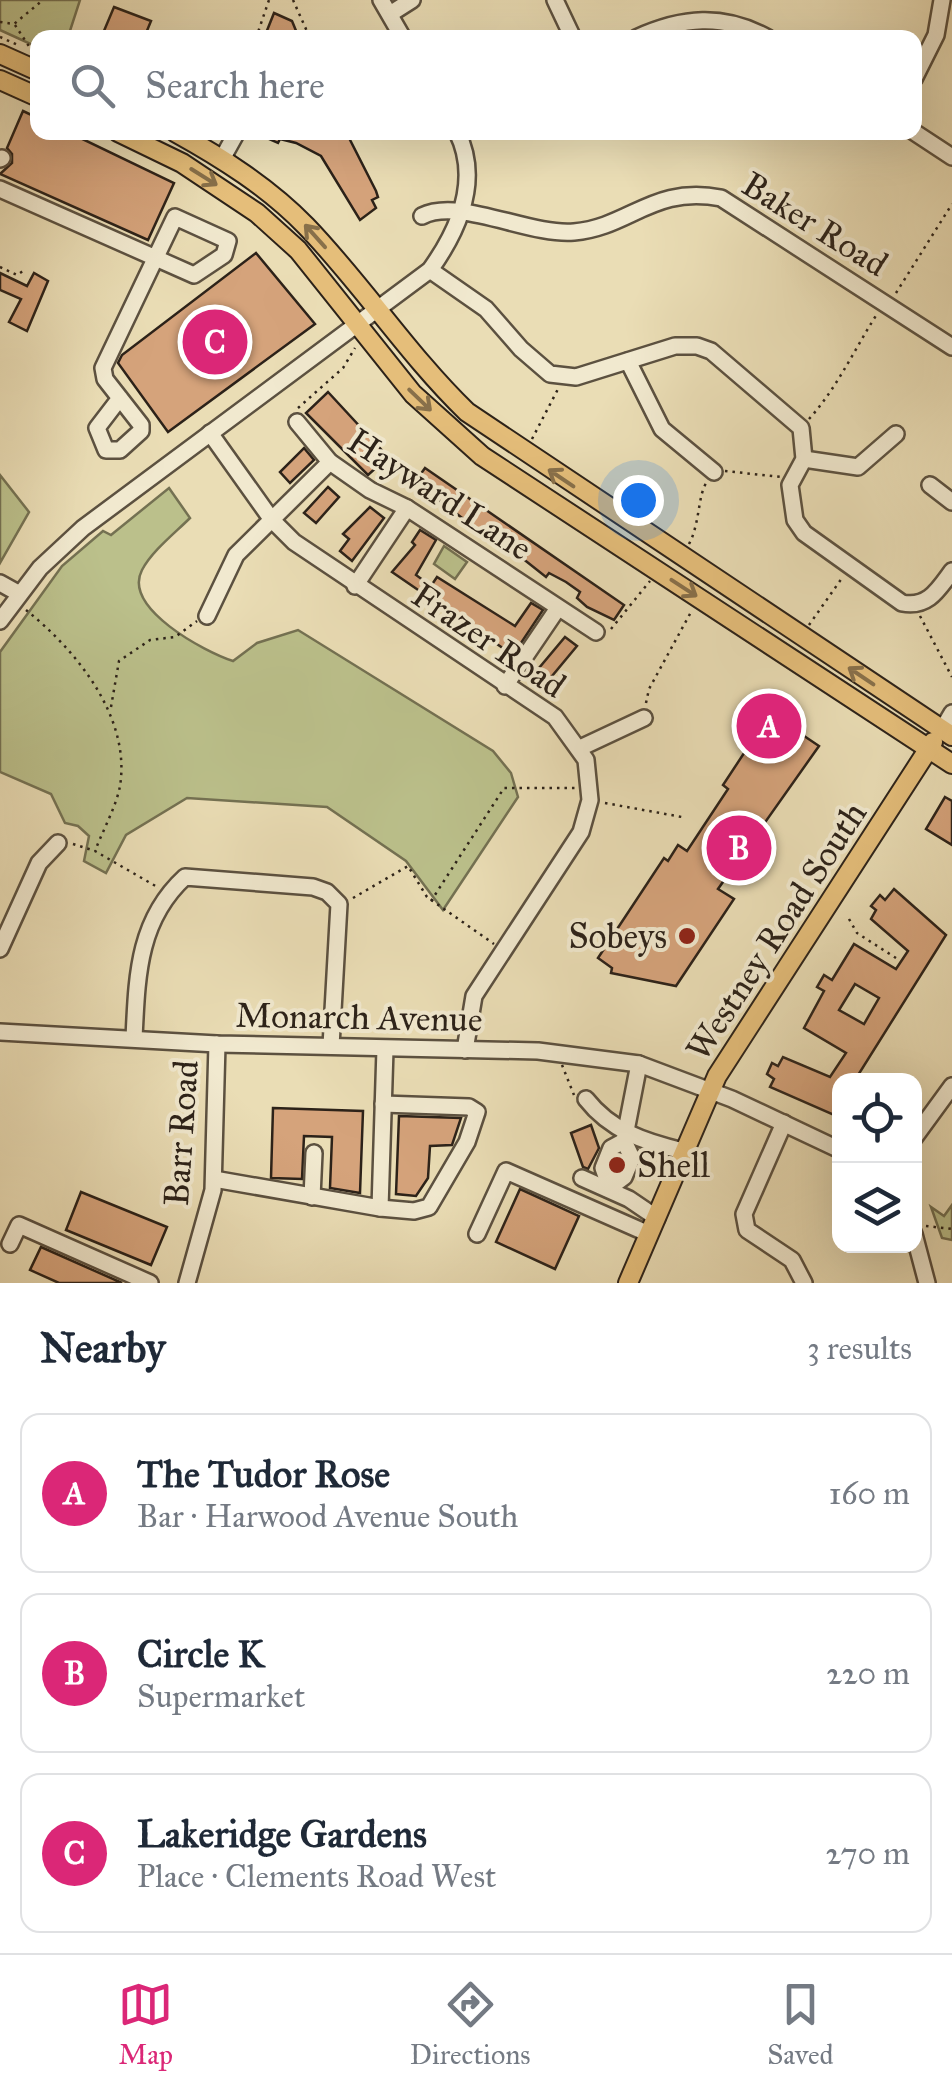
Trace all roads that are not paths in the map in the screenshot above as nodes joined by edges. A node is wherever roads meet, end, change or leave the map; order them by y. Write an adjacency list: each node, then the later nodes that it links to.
1 (412, 0): 4 (street)
2 (555, 0): 6 (street)
3 (942, 0): 10 (street)
4 (386, 7): 5 (street)
5 (399, 30)
6 (569, 30)
7 (659, 30): 8 (street)
8 (749, 30)
9 (0, 54): 11 (main road)
10 (922, 64)
11 (30, 67)
12 (0, 80): 13 (main road)
13 (30, 93)
14 (922, 137): 19 (street)
15 (134, 140): 27 (main road, one-way to 27)
16 (189, 140): 20 (main road)
17 (233, 140): 20 (street)
18 (458, 140): 22 (street)
19 (952, 157)
20 (222, 159): 26 (main road, one-way to 20)
21 (0, 189): 24 (street)
22 (462, 214): 23 (street, Baker Road); 25 (street); 28 (street, Baker Road)
23 (422, 216)
24 (156, 258): 24 (street); 30 (street)
25 (430, 270): 26 (street); 29 (street)
26 (377, 311): 27 (street); 51 (main road, one-way to 26)
27 (358, 324): 32 (street); 53 (main road, one-way to 53)
28 (952, 347)
29 (628, 361): 34 (street); 36 (street)
30 (120, 398)
31 (294, 420): 35 (street, Hayward Lane)
32 (210, 433): 40 (street, Frazer Road); 44 (street)
33 (896, 434): 34 (street)
34 (804, 459): 41 (street)
35 (330, 462): 39 (street, Hayward Lane); 40 (street)
36 (714, 472)
37 (930, 485): 38 (street)
38 (952, 502)
39 (407, 508): 43 (street); 45 (street, Hayward Lane)
40 (272, 520): 43 (street, Frazer Road); 46 (street)
41 (952, 571)
42 (0, 583): 44 (street)
43 (355, 586): 49 (street, Frazer Road)
44 (22, 601): 47 (street)
45 (558, 608): 48 (street, Hayward Lane); 49 (street)
46 (207, 616)
47 (0, 620)
48 (596, 632)
49 (505, 686): 52 (street, Frazer Road)
50 (644, 718): 52 (street)
51 (949, 726): 53 (main road, Westney Road South)
52 (580, 748): 62 (street, Frazer Road)
53 (929, 749): 54 (main road); 64 (main road, Westney Road South)
54 (952, 764)
55 (58, 843): 56 (street)
56 (0, 949)
57 (0, 1032): 58 (street, Monarch Avenue)
58 (134, 1038): 59 (street, Monarch Avenue); 60 (street)
59 (217, 1044): 60 (street, Monarch Avenue); 75 (street, Barr Road)
60 (331, 1046): 61 (street, Monarch Avenue)
61 (385, 1050): 62 (street, Monarch Avenue); 67 (street)
62 (465, 1050): 63 (street, Monarch Avenue)
63 (639, 1064): 64 (street, Monarch Avenue); 70 (street)
64 (712, 1091): 68 (street, Monarch Avenue); 72 (main road, Westney Road South)
65 (951, 1091): 69 (street)
66 (583, 1103): 70 (street)
67 (383, 1104): 78 (street); 78 (street)
68 (784, 1123): 71 (street, Monarch Avenue); 86 (street)
69 (922, 1128)
70 (623, 1143): 72 (street); 76 (street)
71 (832, 1146)
72 (683, 1151): 79 (main road, Westney Road South)
73 (314, 1154): 77 (street)
74 (582, 1178): 76 (street)
75 (214, 1179): 77 (street); 84 (street, Barr Road)
76 (610, 1182): 79 (street)
77 (312, 1197): 78 (street)
78 (380, 1208)
79 (653, 1226): 80 (street); 85 (main road, Westney Road South)
80 (477, 1234)
81 (10, 1244): 83 (street)
82 (919, 1253): 87 (street)
83 (150, 1283)
84 (188, 1283)
85 (628, 1283)
86 (804, 1283)
87 (927, 1283)

